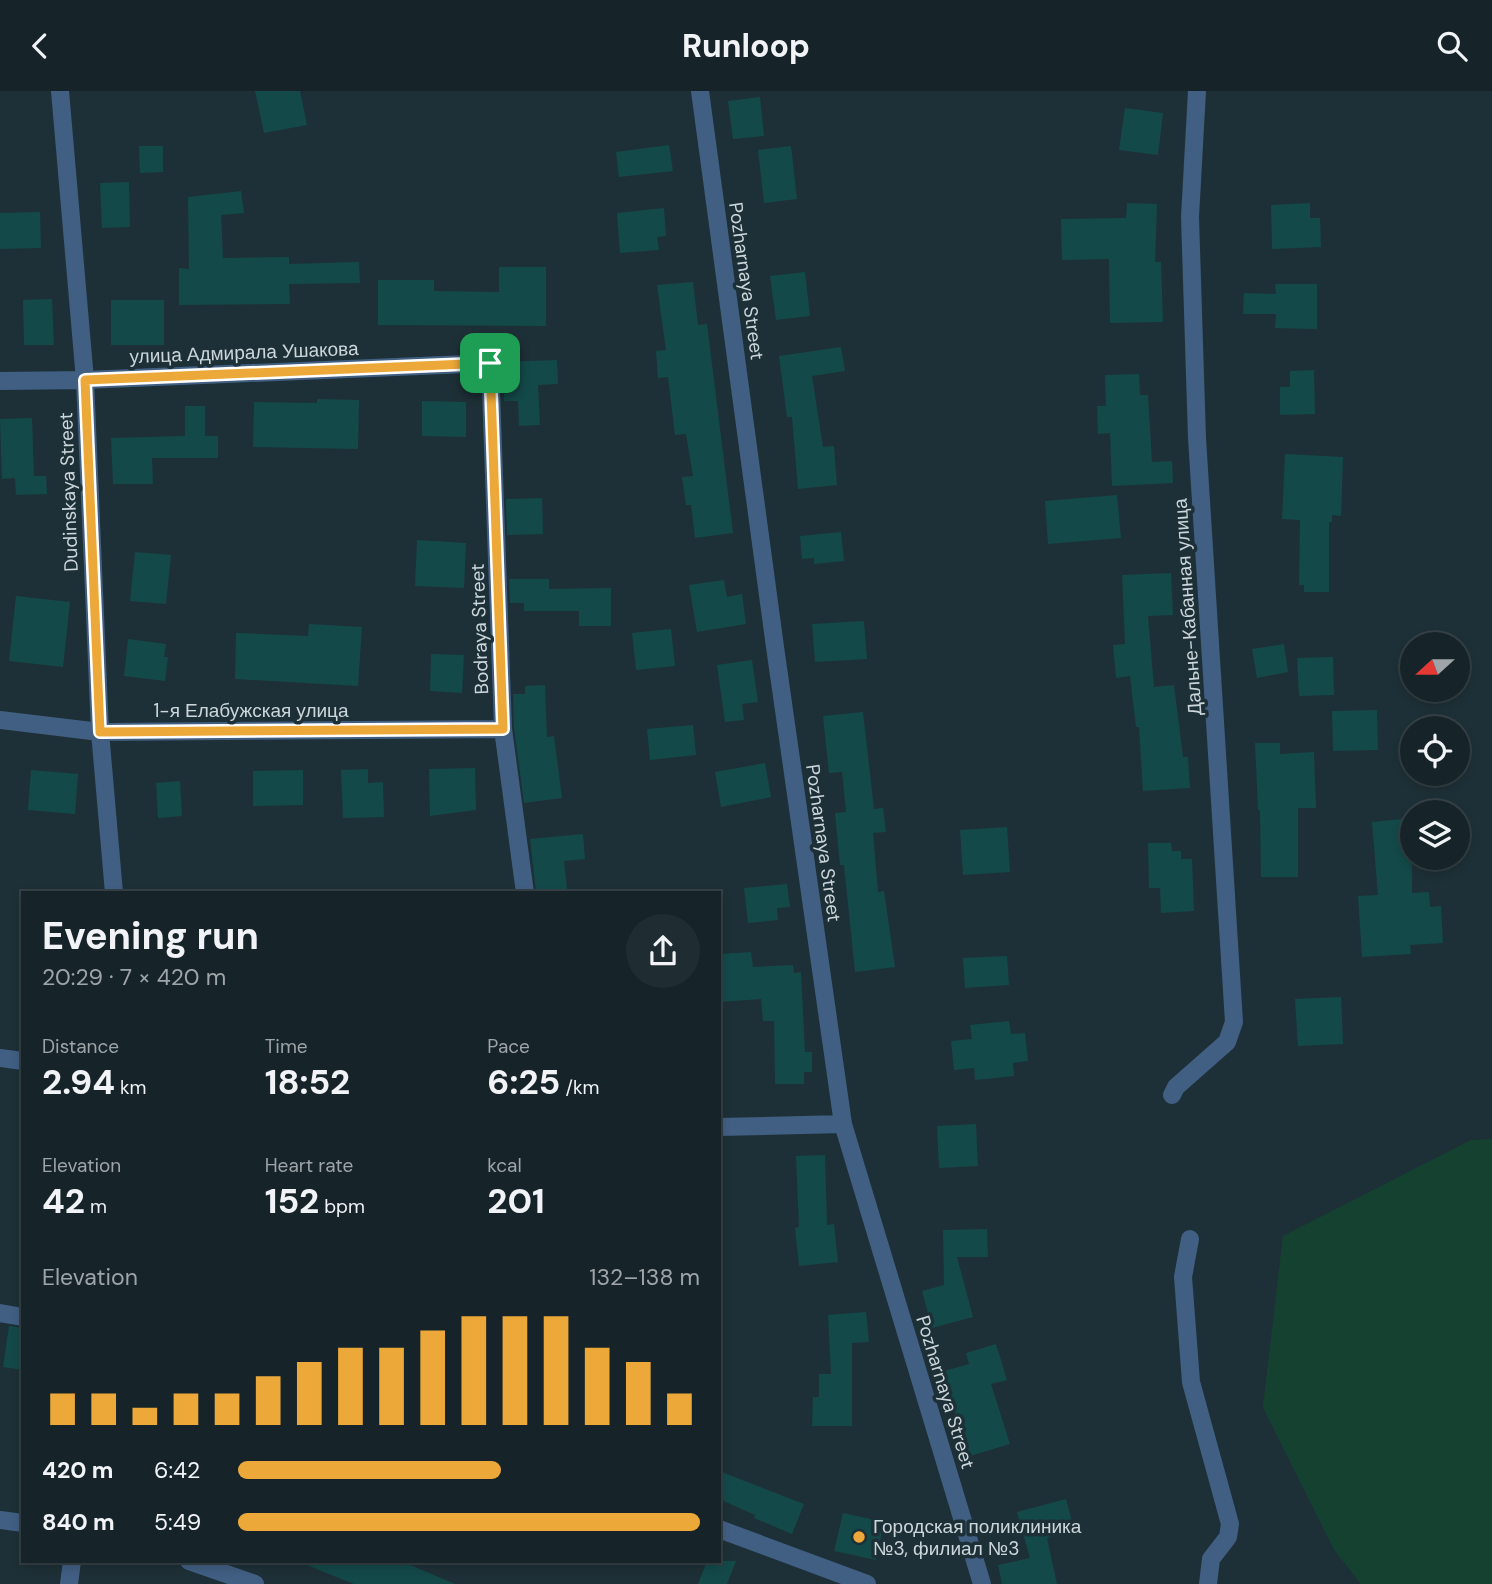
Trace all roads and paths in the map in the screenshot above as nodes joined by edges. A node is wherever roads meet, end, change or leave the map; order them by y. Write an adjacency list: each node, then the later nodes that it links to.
1 (60, 91): 6 (street, Dudinskaya Street)
2 (700, 91): 15 (street, Pozharnaya Street)
3 (1197, 91): 14 (street, Дальне-Кабанная улица)
4 (490, 363): 6 (street, улица Адмирала Ушакова); 8 (street, Bodraya Street)
5 (0, 380): 6 (street, улица Адмирала Ушакова)
6 (85, 380): 9 (street, Dudinskaya Street)
7 (0, 720): 9 (street, 1-я Елабужская улица)
8 (503, 729): 9 (street, 1-я Елабужская улица); 11 (street, Bodraya Street)
9 (100, 732): 10 (street, Dudinskaya Street)
10 (114, 891)
11 (525, 891)
12 (0, 1058): 13 (street)
13 (21, 1061)
14 (1172, 1095)
15 (843, 1124): 16 (street); 28 (street, Pozharnaya Street)
16 (721, 1127)
17 (1190, 1239): 29 (street)
18 (0, 1313): 19 (street)
19 (21, 1317)
20 (0, 1520): 21 (street)
21 (21, 1523)
22 (721, 1530): 27 (street)
23 (72, 1563): 25 (street)
24 (195, 1563): 26 (street)
25 (69, 1584)
26 (255, 1584)
27 (867, 1584)
28 (982, 1584)
29 (1208, 1584)

